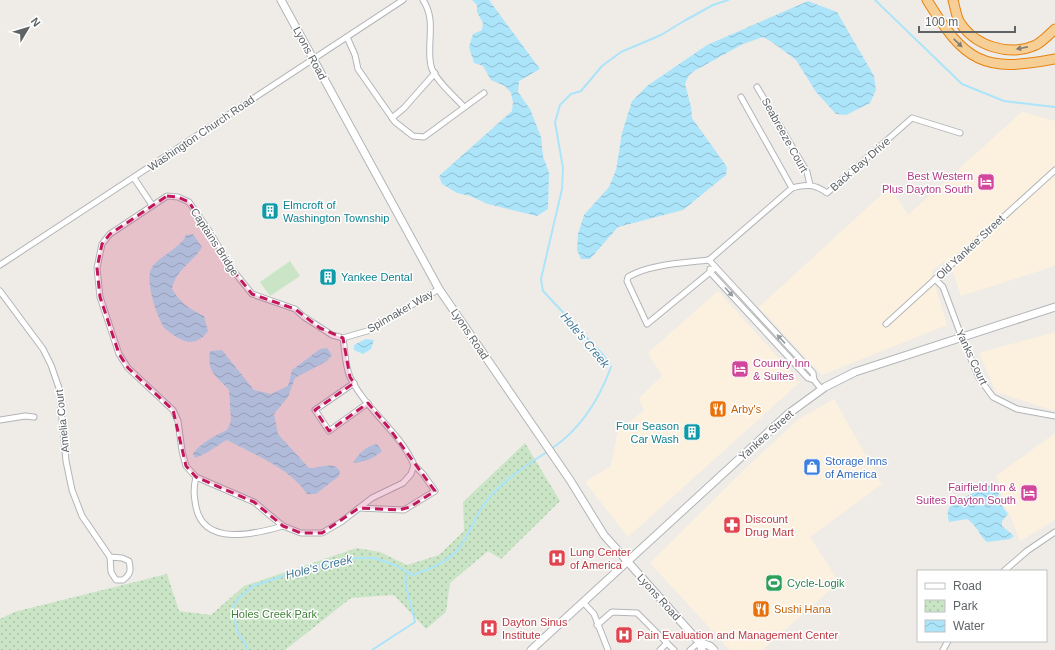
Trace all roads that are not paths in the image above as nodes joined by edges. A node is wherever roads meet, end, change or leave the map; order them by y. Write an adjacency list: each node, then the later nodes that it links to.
1 (281, 0): 8 (main road, Lyons Road)
2 (403, 0): 7 (street, Washington Church Road)
3 (423, 0): 10 (street)
4 (927, 0): 9 (highway, one-way to 9)
5 (953, 0): 6 (highway, one-way to 5)
6 (1055, 29)
7 (347, 37): 8 (street, Washington Church Road); 15 (street)
8 (313, 58): 18 (street, Washington Church Road); 27 (main road, Lyons Road)
9 (1055, 59)
10 (435, 73): 14 (street); 15 (street)
11 (757, 87): 19 (street, Seabreeze Court)
12 (484, 93): 14 (street)
13 (741, 97): 20 (street, Seabreeze Court)
14 (464, 107): 15 (street)
15 (392, 118)
16 (960, 133): 19 (street, Back Bay Drive)
17 (1055, 170): 26 (street, Old Yankee Street)
18 (134, 178): 21 (street); 23 (street, Washington Church Road)
19 (810, 185): 20 (street, Back Bay Drive)
20 (792, 188): 22 (street)
21 (152, 205): 33 (street, Captains Bridge); 43 (street, Captains Bridge)
22 (709, 260): 24 (street); 25 (street); 25 (street)
23 (0, 265)
24 (715, 268): 25 (street); 30 (street)
25 (710, 272): 32 (street, one-way to 32)
26 (935, 279): 31 (street, Old Yankee Street); 34 (street, Yanks Court)
27 (439, 289): 33 (street, Spinnaker Way); 48 (main road, Lyons Road)
28 (0, 291): 47 (street, Amelia Court)
29 (1055, 308): 34 (main road, Yankee Street)
30 (765, 322): 32 (street); 35 (street, one-way to 30)
31 (886, 324)
32 (760, 326): 35 (street)
33 (343, 338): 36 (street)
34 (962, 338): 37 (main road, Yankee Street); 39 (street, Yanks Court)
35 (814, 380): 37 (street)
36 (354, 383): 38 (street); 38 (street)
37 (822, 390): 48 (main road, Yankee Street)
38 (368, 403): 42 (street)
39 (1055, 416)
40 (34, 418): 41 (street)
41 (0, 420)
42 (414, 466): 44 (street); 44 (street)
43 (196, 477): 45 (street); 45 (street)
44 (359, 508): 45 (street)
45 (283, 526)
46 (1055, 532): 49 (street)
47 (110, 557): 47 (street, Amelia Court)
48 (627, 562): 50 (main road, Yankee Street); 52 (main road, Lyons Road)
49 (1005, 570)
50 (583, 602): 51 (street); 54 (main road, Yankee Street)
51 (597, 625): 53 (street); 55 (street)
52 (699, 642): 58 (street); 59 (main road, Lyons Road); 60 (main road, Lyons Road)
53 (667, 643): 56 (street); 57 (street)
54 (531, 650)
55 (608, 650)
56 (660, 650)
57 (674, 650)
58 (690, 650)
59 (702, 650)
60 (714, 650)

